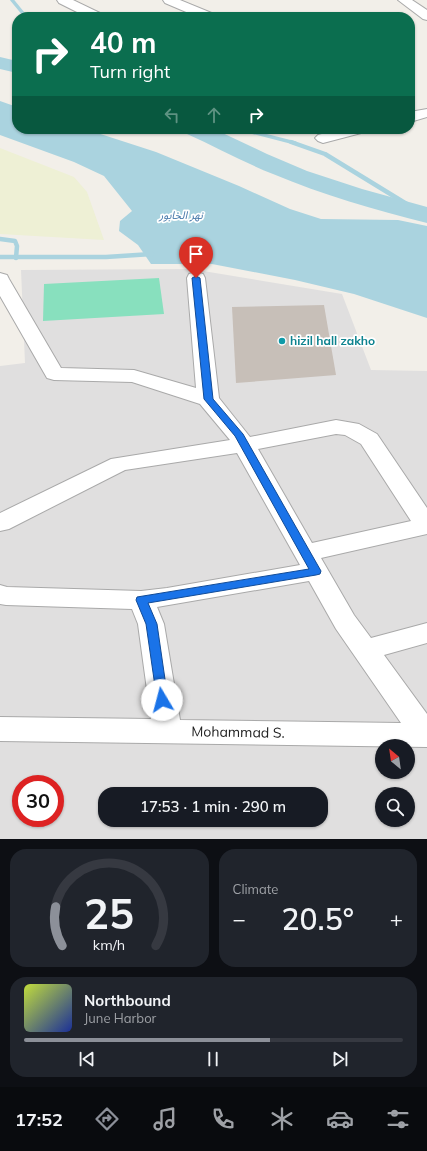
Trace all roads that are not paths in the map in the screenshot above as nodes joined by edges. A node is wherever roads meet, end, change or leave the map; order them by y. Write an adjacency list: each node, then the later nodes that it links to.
1 (64, 0): 4 (street)
2 (169, 0): 5 (street)
3 (404, 0): 6 (street)
4 (87, 12)
5 (197, 12)
6 (427, 16)
7 (427, 113): 8 (street)
8 (415, 116)
9 (339, 134): 10 (street)
10 (323, 138)
11 (196, 278): 13 (street)
12 (0, 280): 13 (street)
13 (208, 399): 14 (street)
14 (244, 445): 15 (street); 16 (street); 17 (street)
15 (0, 523)
16 (427, 526): 17 (street)
17 (311, 562): 19 (street); 21 (street)
18 (0, 594): 19 (street)
19 (141, 600): 23 (street)
20 (427, 633): 21 (street)
21 (365, 650): 24 (street)
22 (0, 729): 23 (street, Mohammad S.)
23 (167, 731): 24 (street, Mohammad S.)
24 (426, 734)

